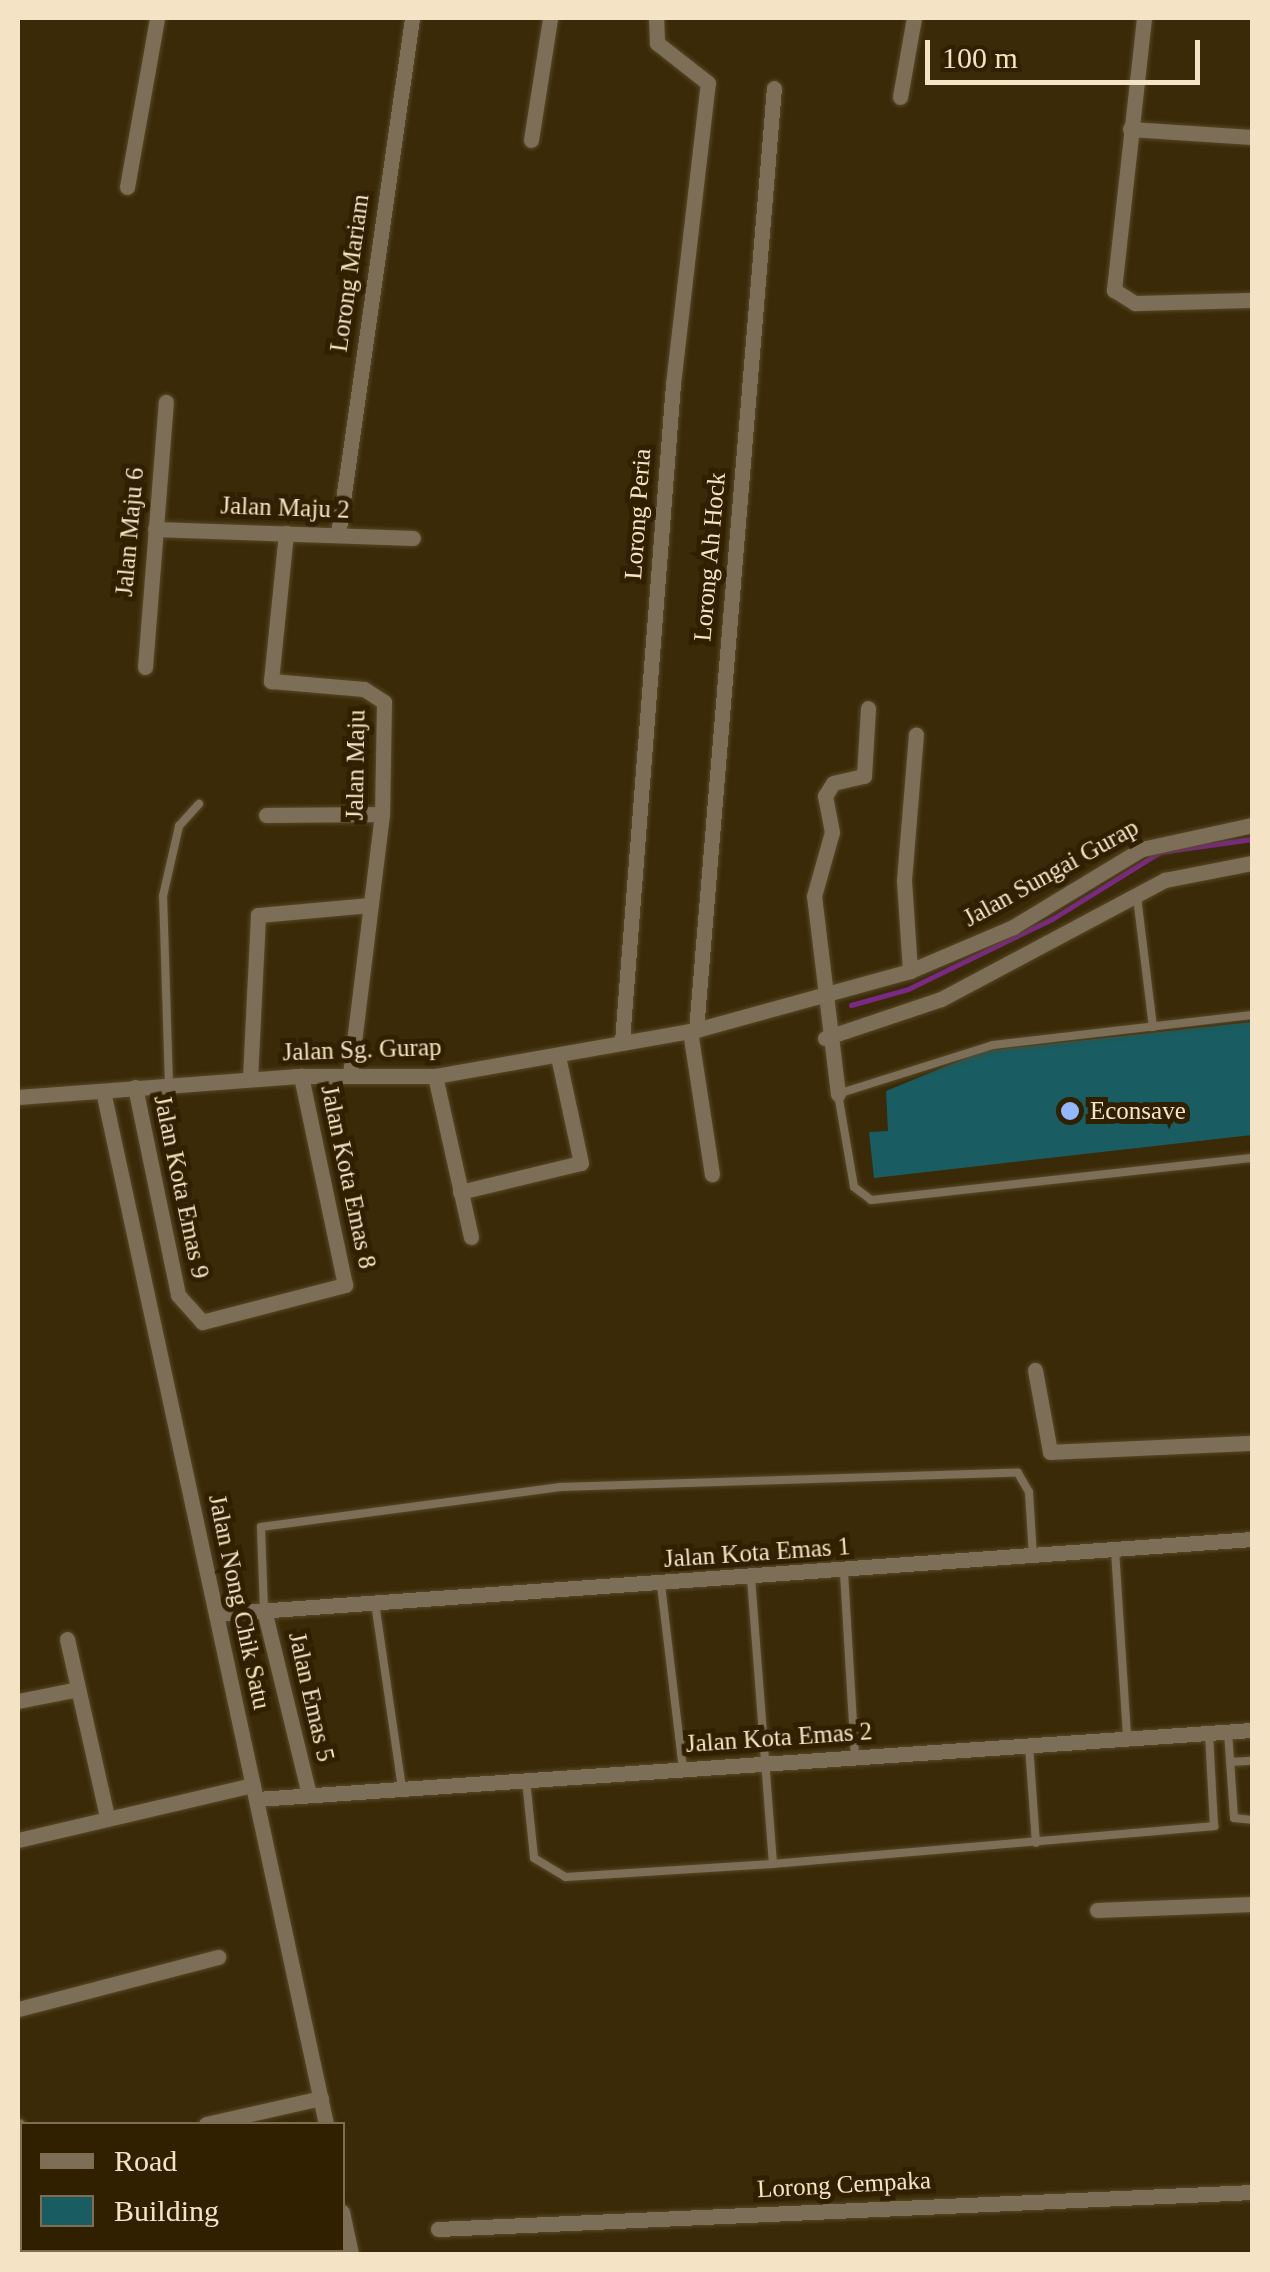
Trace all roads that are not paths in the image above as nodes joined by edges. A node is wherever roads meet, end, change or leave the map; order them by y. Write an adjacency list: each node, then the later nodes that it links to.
1 (157, 18): 12 (street)
2 (412, 18): 17 (street, Lorong Mariam)
3 (550, 18): 11 (street)
4 (656, 18): 35 (street, Lorong Peria)
5 (914, 18): 8 (street)
6 (1144, 18): 9 (street)
7 (774, 88): 33 (street, Lorong Ah Hock)
8 (900, 98)
9 (1130, 130): 10 (street); 13 (street)
10 (1252, 137)
11 (530, 140)
12 (127, 187)
13 (1252, 300)
14 (166, 402): 15 (street, Jalan Maju 6)
15 (156, 528): 16 (street, Jalan Maju 2); 19 (street, Jalan Maju 6)
16 (286, 533): 17 (street, Jalan Maju 2); 23 (street, Jalan Maju)
17 (338, 535): 18 (street, Jalan Maju 2)
18 (414, 538)
19 (145, 667)
20 (868, 708): 30 (street)
21 (916, 734): 29 (street)
22 (199, 804): 41 (lane)
23 (382, 814): 24 (street); 28 (street, Jalan Maju)
24 (266, 815)
25 (1252, 825): 29 (street, Jalan Sungai Gurap)
26 (1252, 863): 27 (street)
27 (1136, 893): 32 (lane); 34 (street)
28 (371, 905): 38 (street, Jalan Maju); 40 (street)
29 (910, 971): 30 (street, Jalan Sungai Gurap)
30 (820, 998): 33 (street, Jalan Sg. Gurap); 34 (street)
31 (1252, 1015): 32 (lane)
32 (1154, 1027): 44 (lane)
33 (692, 1030): 35 (street, Jalan Sg. Gurap); 47 (street, Lorong Ah Hock)
34 (825, 1038): 44 (street)
35 (622, 1042): 36 (street, Jalan Sg. Gurap)
36 (558, 1057): 39 (street, Jalan Sg. Gurap); 48 (street)
37 (301, 1076): 38 (street, Jalan Sg. Gurap); 40 (street, Jalan Sg. Gurap); 50 (street, Jalan Kota Emas 8)
38 (350, 1076): 39 (street, Jalan Sg. Gurap)
39 (435, 1076): 48 (street)
40 (250, 1079): 41 (street, Jalan Sg. Gurap)
41 (169, 1085): 42 (street, Jalan Sg. Gurap)
42 (134, 1087): 43 (street, Jalan Sg. Gurap); 50 (street, Jalan Kota Emas 9)
43 (103, 1090): 45 (street, Jalan Sg. Gurap); 61 (street, Jalan Nong Chik Satu)
44 (838, 1094): 46 (lane)
45 (18, 1098)
46 (1252, 1158)
47 (712, 1174)
48 (460, 1192): 49 (street)
49 (471, 1237)
50 (343, 1288)
51 (1035, 1370): 52 (street)
52 (1252, 1443)
53 (1252, 1539): 54 (street, Jalan Kota Emas 1)
54 (1115, 1550): 55 (street, Jalan Kota Emas 1); 68 (lane)
55 (1034, 1557): 56 (street, Jalan Kota Emas 1); 60 (lane)
56 (844, 1572): 57 (street, Jalan Kota Emas 1); 70 (lane)
57 (751, 1579): 58 (street, Jalan Kota Emas 1); 73 (lane)
58 (662, 1585): 59 (street, Jalan Kota Emas 1); 74 (lane)
59 (375, 1603): 60 (street, Jalan Kota Emas 1); 76 (lane)
60 (264, 1610): 61 (street, Jalan Kota Emas 1); 78 (street, Jalan Emas 5)
61 (216, 1614): 77 (street, Jalan Nong Chik Satu)
62 (68, 1638): 63 (street)
63 (78, 1689): 64 (street); 79 (street)
64 (18, 1700)
65 (1252, 1730): 66 (street, Jalan Kota Emas 2)
66 (1228, 1732): 67 (street, Jalan Kota Emas 2); 72 (lane)
67 (1209, 1733): 68 (street, Jalan Kota Emas 2); 82 (lane)
68 (1127, 1738): 69 (street, Jalan Kota Emas 2)
69 (1029, 1746): 70 (street, Jalan Kota Emas 2); 82 (lane)
70 (855, 1758): 73 (street, Jalan Kota Emas 2)
71 (1252, 1760): 72 (lane)
72 (1230, 1762): 80 (lane)
73 (762, 1765): 74 (street, Jalan Kota Emas 2); 83 (lane)
74 (682, 1770): 75 (street, Jalan Kota Emas 2)
75 (526, 1780): 76 (street, Jalan Kota Emas 2); 83 (lane)
76 (402, 1789): 78 (street, Jalan Kota Emas 2)
77 (255, 1792): 78 (street, Jalan Kota Emas 2); 79 (street, Jalan Kota Emas 2); 88 (street, Jalan Nong Chik Satu)
78 (309, 1795)
79 (107, 1816): 81 (street, Jalan Kota Emas 2)
80 (1252, 1820)
81 (18, 1840)
82 (1036, 1843): 83 (lane)
83 (773, 1864)
84 (1252, 1904): 85 (street)
85 (1097, 1910)
86 (218, 1957): 87 (street)
87 (18, 2008)
88 (321, 2098): 89 (street); 90 (street, Jalan Nong Chik Satu)
89 (215, 2122)
90 (326, 2122)
91 (1252, 2192): 93 (street, Lorong Cempaka)
92 (345, 2228): 94 (street)
93 (438, 2229)
94 (350, 2254)

